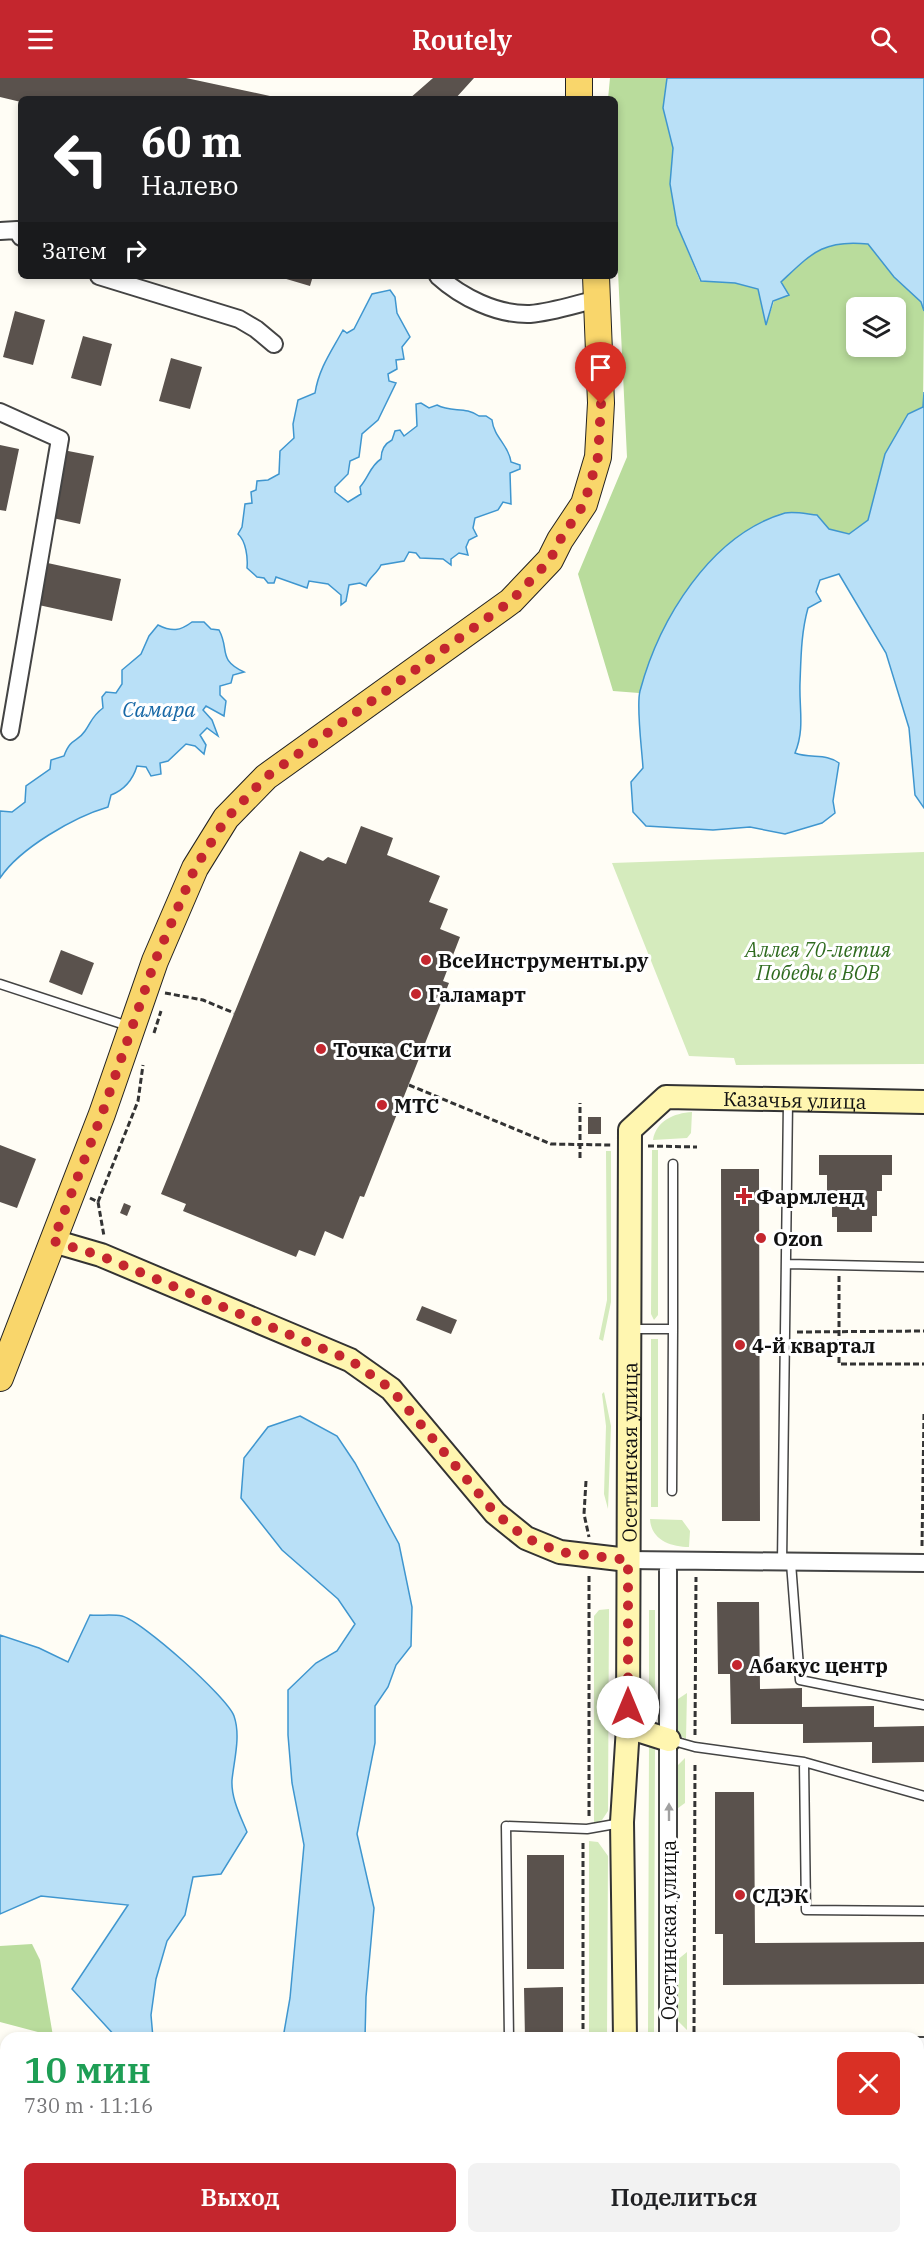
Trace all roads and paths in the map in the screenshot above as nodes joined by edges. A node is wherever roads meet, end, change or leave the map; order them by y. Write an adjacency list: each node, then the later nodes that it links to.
1 (579, 78): 2 (main road)
2 (579, 96)
3 (109, 279): 6 (street)
4 (441, 279): 5 (street)
5 (597, 288): 13 (main road)
6 (274, 345)
7 (0, 412): 8 (street)
8 (10, 731)
9 (0, 984): 13 (lane)
10 (164, 984): 11 (path)
11 (163, 993): 12 (path); 13 (path)
12 (234, 1013)
13 (142, 1032): 25 (main road)
14 (144, 1055): 26 (path)
15 (409, 1085): 20 (path)
16 (666, 1097): 17 (street, Казачья улица); 21 (street, Осетинская улица)
17 (788, 1101): 18 (street, Казачья улица); 29 (lane)
18 (924, 1102)
19 (580, 1103): 20 (path)
20 (580, 1144): 21 (path); 23 (path)
21 (630, 1145): 22 (path); 32 (street, Осетинская улица)
22 (697, 1147)
23 (580, 1158)
24 (673, 1164): 33 (lane)
25 (72, 1190): 26 (path); 28 (main road)
26 (98, 1202): 27 (path)
27 (104, 1236)
28 (53, 1241): 38 (main road); 43 (street)
29 (788, 1264): 30 (lane); 35 (lane)
30 (839, 1266): 31 (lane); 36 (path)
31 (924, 1267)
32 (629, 1329): 33 (lane); 43 (street, Осетинская улица)
33 (673, 1329): 41 (lane)
34 (924, 1331): 36 (path)
35 (786, 1332): 36 (path); 44 (lane)
36 (839, 1332): 37 (path)
37 (924, 1364)
38 (0, 1378)
39 (924, 1414): 45 (path)
40 (586, 1481): 42 (path)
41 (672, 1491)
42 (589, 1544)
43 (628, 1560): 44 (street); 50 (street, Осетинская улица)
44 (786, 1563): 45 (street); 49 (lane)
45 (923, 1563)
46 (668, 1570): 52 (street, Осетинская улица)
47 (589, 1573): 57 (path)
48 (696, 1577): 51 (path)
49 (924, 1705)
50 (628, 1727): 52 (street); 56 (street, Осетинская улица)
51 (695, 1737)
52 (669, 1740): 54 (lane); 63 (street, Осетинская улица, one-way to 52)
53 (695, 1762): 64 (path)
54 (804, 1762): 55 (lane); 59 (lane)
55 (924, 1796)
56 (622, 1822): 60 (lane); 62 (street, Осетинская улица)
57 (589, 1823)
58 (583, 1841): 61 (path)
59 (924, 1911)
60 (509, 2032)
61 (583, 2032)
62 (625, 2032)
63 (668, 2032)
64 (694, 2032)

